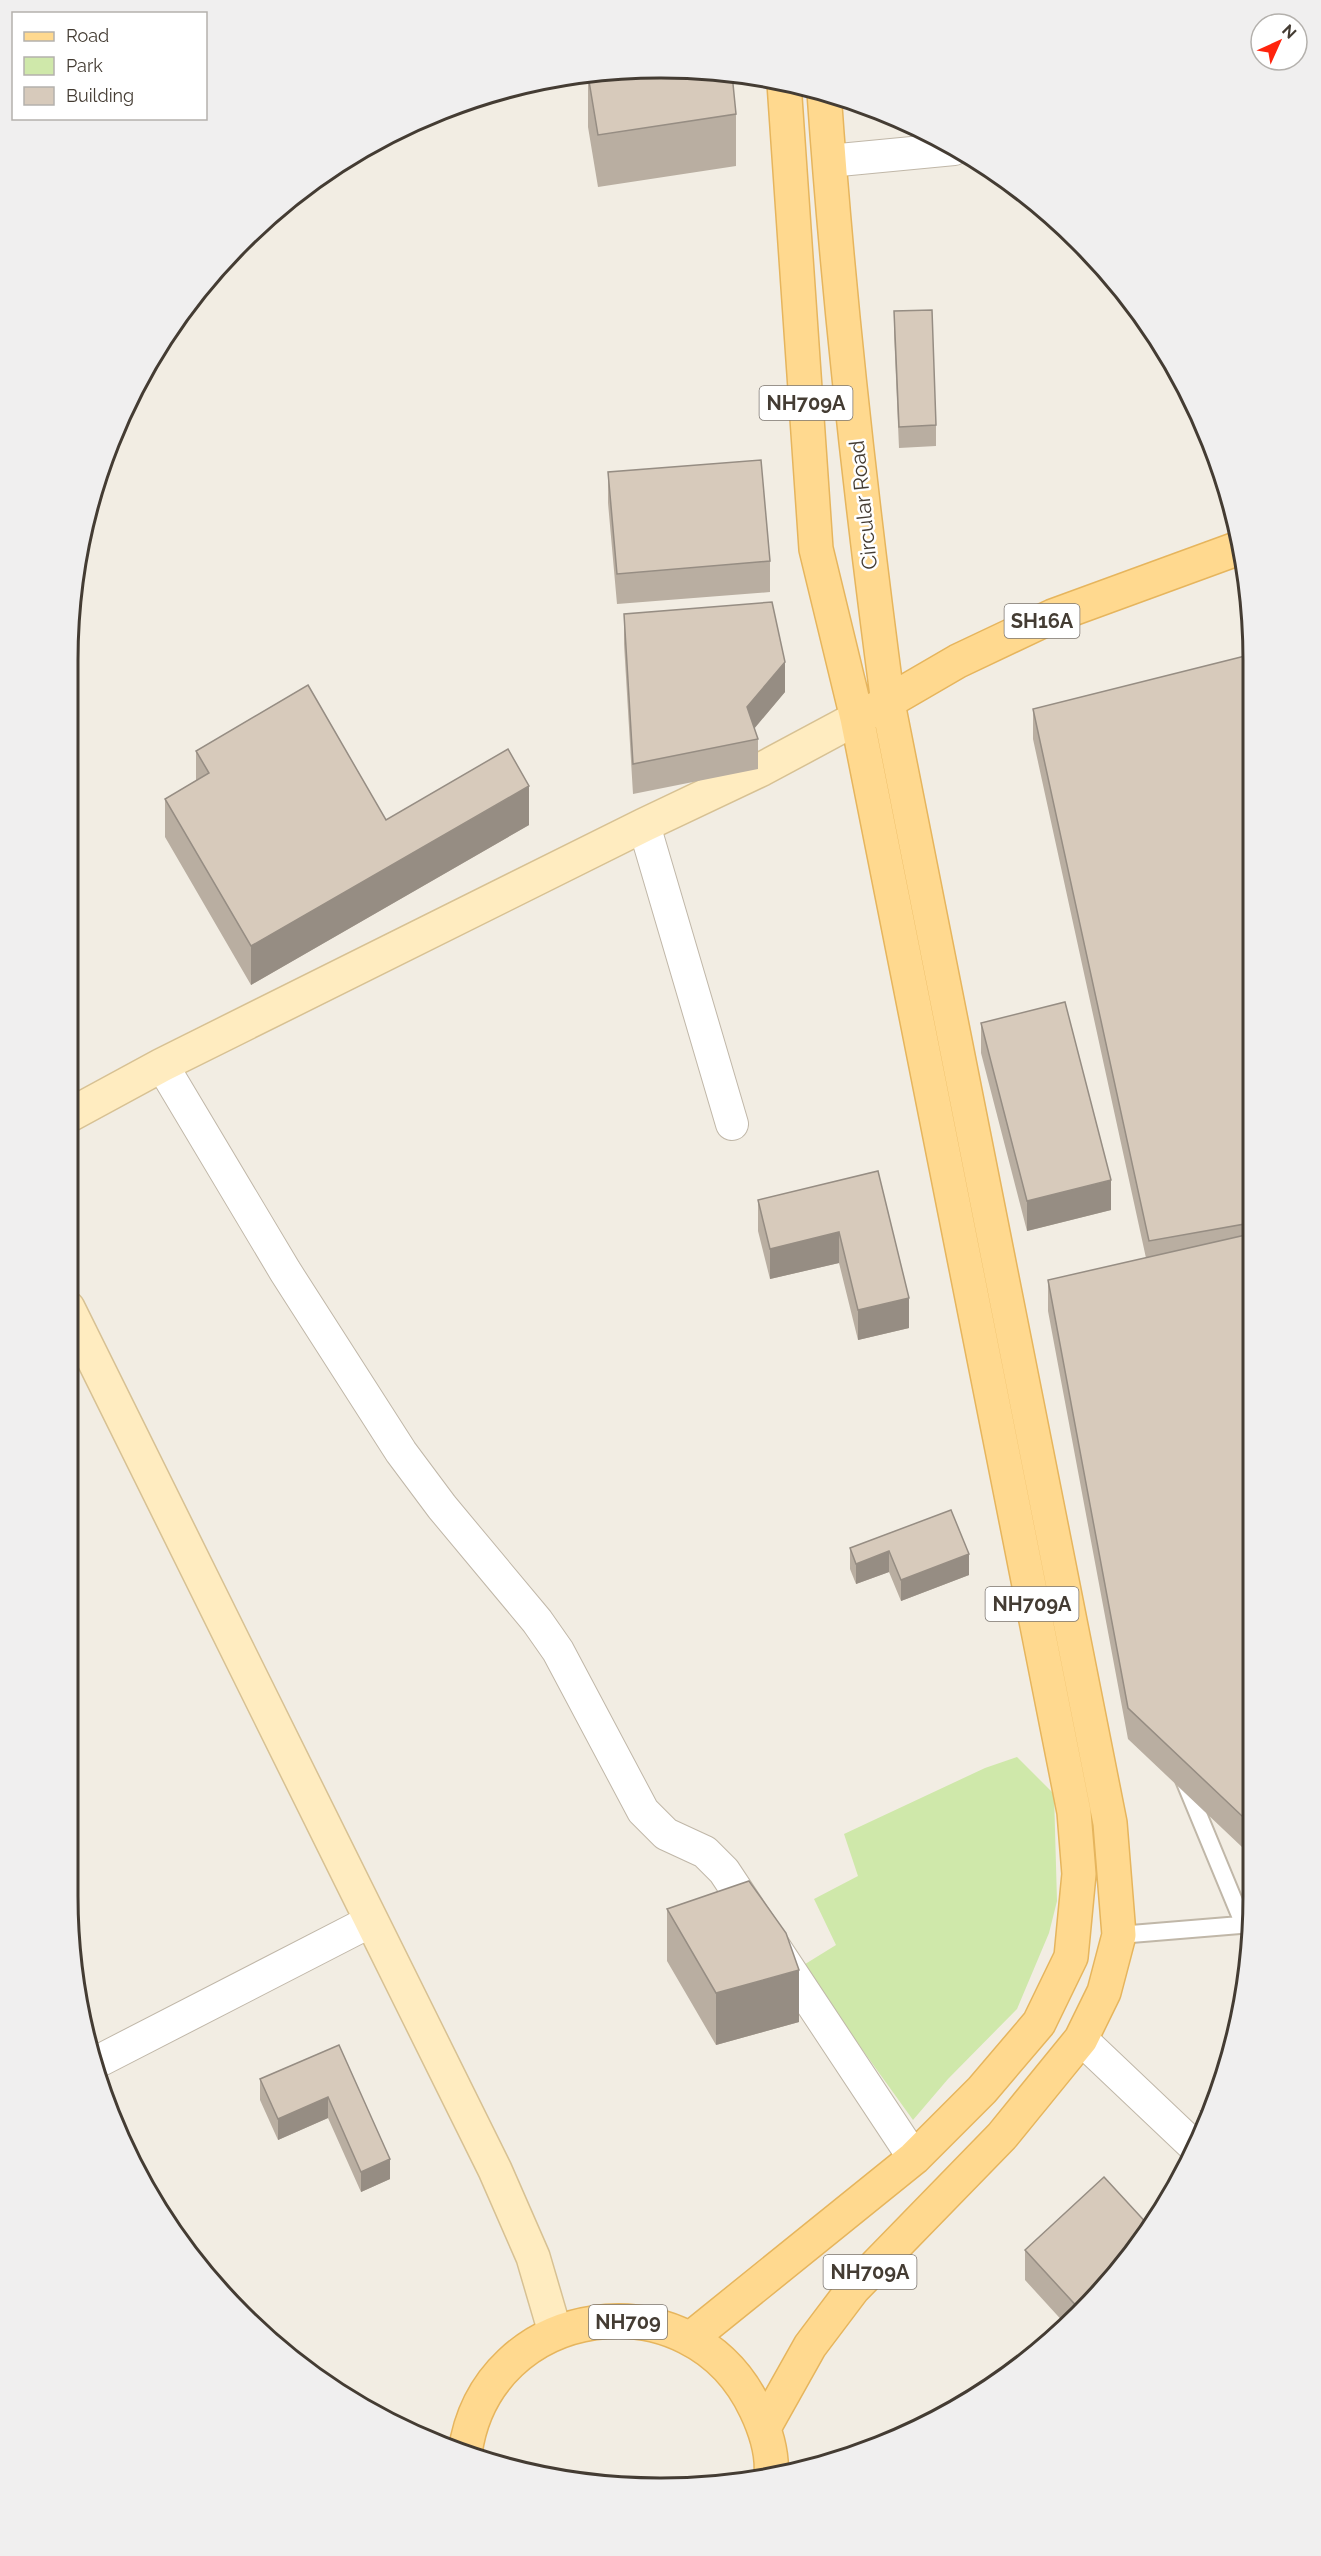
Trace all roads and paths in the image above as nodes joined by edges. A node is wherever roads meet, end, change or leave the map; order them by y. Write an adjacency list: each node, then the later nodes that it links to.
1 (785, 92): 7 (main road, NH709A)
2 (825, 102): 4 (main road, Circular Road / NH709A)
3 (943, 151): 4 (street)
4 (829, 161): 6 (main road, Circular Road / NH709A)
5 (1233, 550): 6 (main road, SH16A)
6 (888, 703): 7 (main road, SH16A); 17 (main road, NH709A)
7 (856, 718): 8 (street); 21 (main road, NH709A)
8 (644, 825): 9 (street); 11 (street)
9 (162, 1065): 10 (street); 21 (street)
10 (78, 1111)
11 (732, 1124)
12 (78, 1328): 15 (street)
13 (1177, 1765): 14 (lane)
14 (1243, 1912)
15 (371, 1921): 19 (street); 22 (street)
16 (1242, 1924): 17 (lane)
17 (1119, 1935): 18 (main road, NH709A)
18 (1082, 2039): 20 (street); 24 (main road, NH709A)
19 (102, 2059)
20 (1189, 2141)
21 (914, 2158): 23 (main road, NH709A)
22 (555, 2332): 23 (main road, NH709); 25 (main road, NH709)
23 (691, 2338): 24 (main road, NH709)
24 (764, 2428): 26 (main road, NH709)
25 (466, 2444)
26 (770, 2468)

